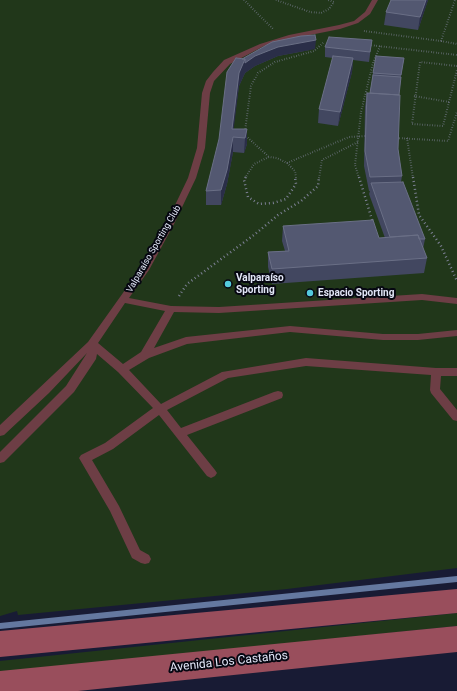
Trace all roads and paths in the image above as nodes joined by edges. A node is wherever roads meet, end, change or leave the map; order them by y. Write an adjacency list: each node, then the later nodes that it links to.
1 (244, 0): 7 (path)
2 (276, 0): 3 (path)
3 (328, 0)
4 (375, 0): 6 (lane, Valparaíso Sporting Club)
5 (454, 0): 8 (path)
6 (340, 27): 7 (lane, Valparaíso Sporting Club); 8 (path)
7 (289, 37): 28 (lane, Valparaíso Sporting Club)
8 (440, 41): 10 (path)
9 (325, 42): 24 (path)
10 (457, 44)
11 (365, 45): 12 (path)
12 (380, 46): 13 (path); 19 (path)
13 (457, 55)
14 (457, 66): 16 (path)
15 (457, 70): 17 (path)
16 (414, 96): 17 (path); 17 (path)
17 (449, 102)
18 (457, 112): 22 (path)
19 (358, 136): 20 (path); 23 (path); 25 (path)
20 (372, 136)
21 (393, 137): 22 (path)
22 (407, 138): 27 (path)
23 (358, 142): 26 (path); 30 (path)
24 (268, 157): 25 (path); 25 (path)
25 (287, 163)
26 (374, 225)
27 (457, 281)
28 (124, 300): 30 (lane, Valparaíso Sporting Club); 32 (lane, Valparaíso Sporting Club)
29 (457, 302): 30 (lane, Valparaíso Sporting Club)
30 (171, 309): 33 (lane)
31 (457, 333): 33 (lane)
32 (92, 344): 34 (lane); 40 (lane, Valparaíso Sporting Club); 42 (lane, Valparaíso Sporting Club)
33 (145, 355): 34 (lane)
34 (122, 370): 38 (lane)
35 (436, 372): 36 (lane); 38 (lane); 39 (lane)
36 (457, 372)
37 (278, 395): 41 (lane)
38 (160, 409): 41 (lane); 44 (lane)
39 (457, 417)
40 (0, 432)
41 (179, 433): 43 (lane)
42 (0, 459)
43 (211, 473)
44 (145, 559)
45 (457, 601): 47 (main road)
46 (457, 638): 48 (main road, Avenida Los Castaños)
47 (0, 644)
48 (0, 685)

